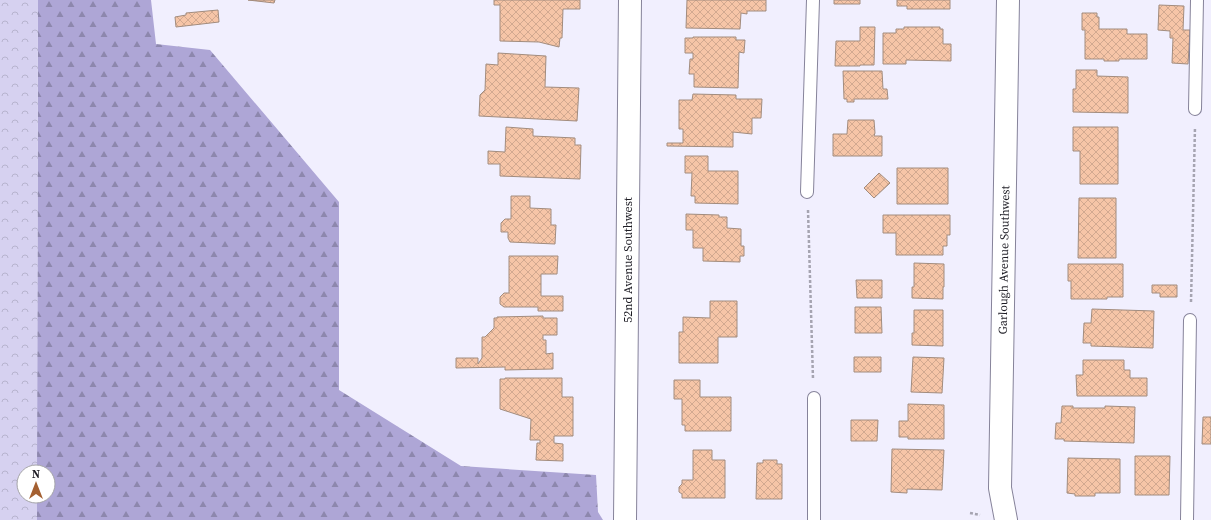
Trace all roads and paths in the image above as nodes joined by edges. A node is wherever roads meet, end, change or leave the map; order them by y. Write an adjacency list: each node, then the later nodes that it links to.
1 (630, 0): 9 (street, 52nd Avenue Southwest)
2 (813, 0): 6 (lane)
3 (1008, 0): 11 (street, Garlough Avenue Southwest)
4 (1197, 0): 5 (lane)
5 (1195, 108): 7 (path)
6 (808, 192): 8 (path)
7 (1190, 320): 12 (lane)
8 (814, 398): 10 (lane)
9 (625, 520)
10 (814, 520)
11 (1006, 520)
12 (1186, 520)

